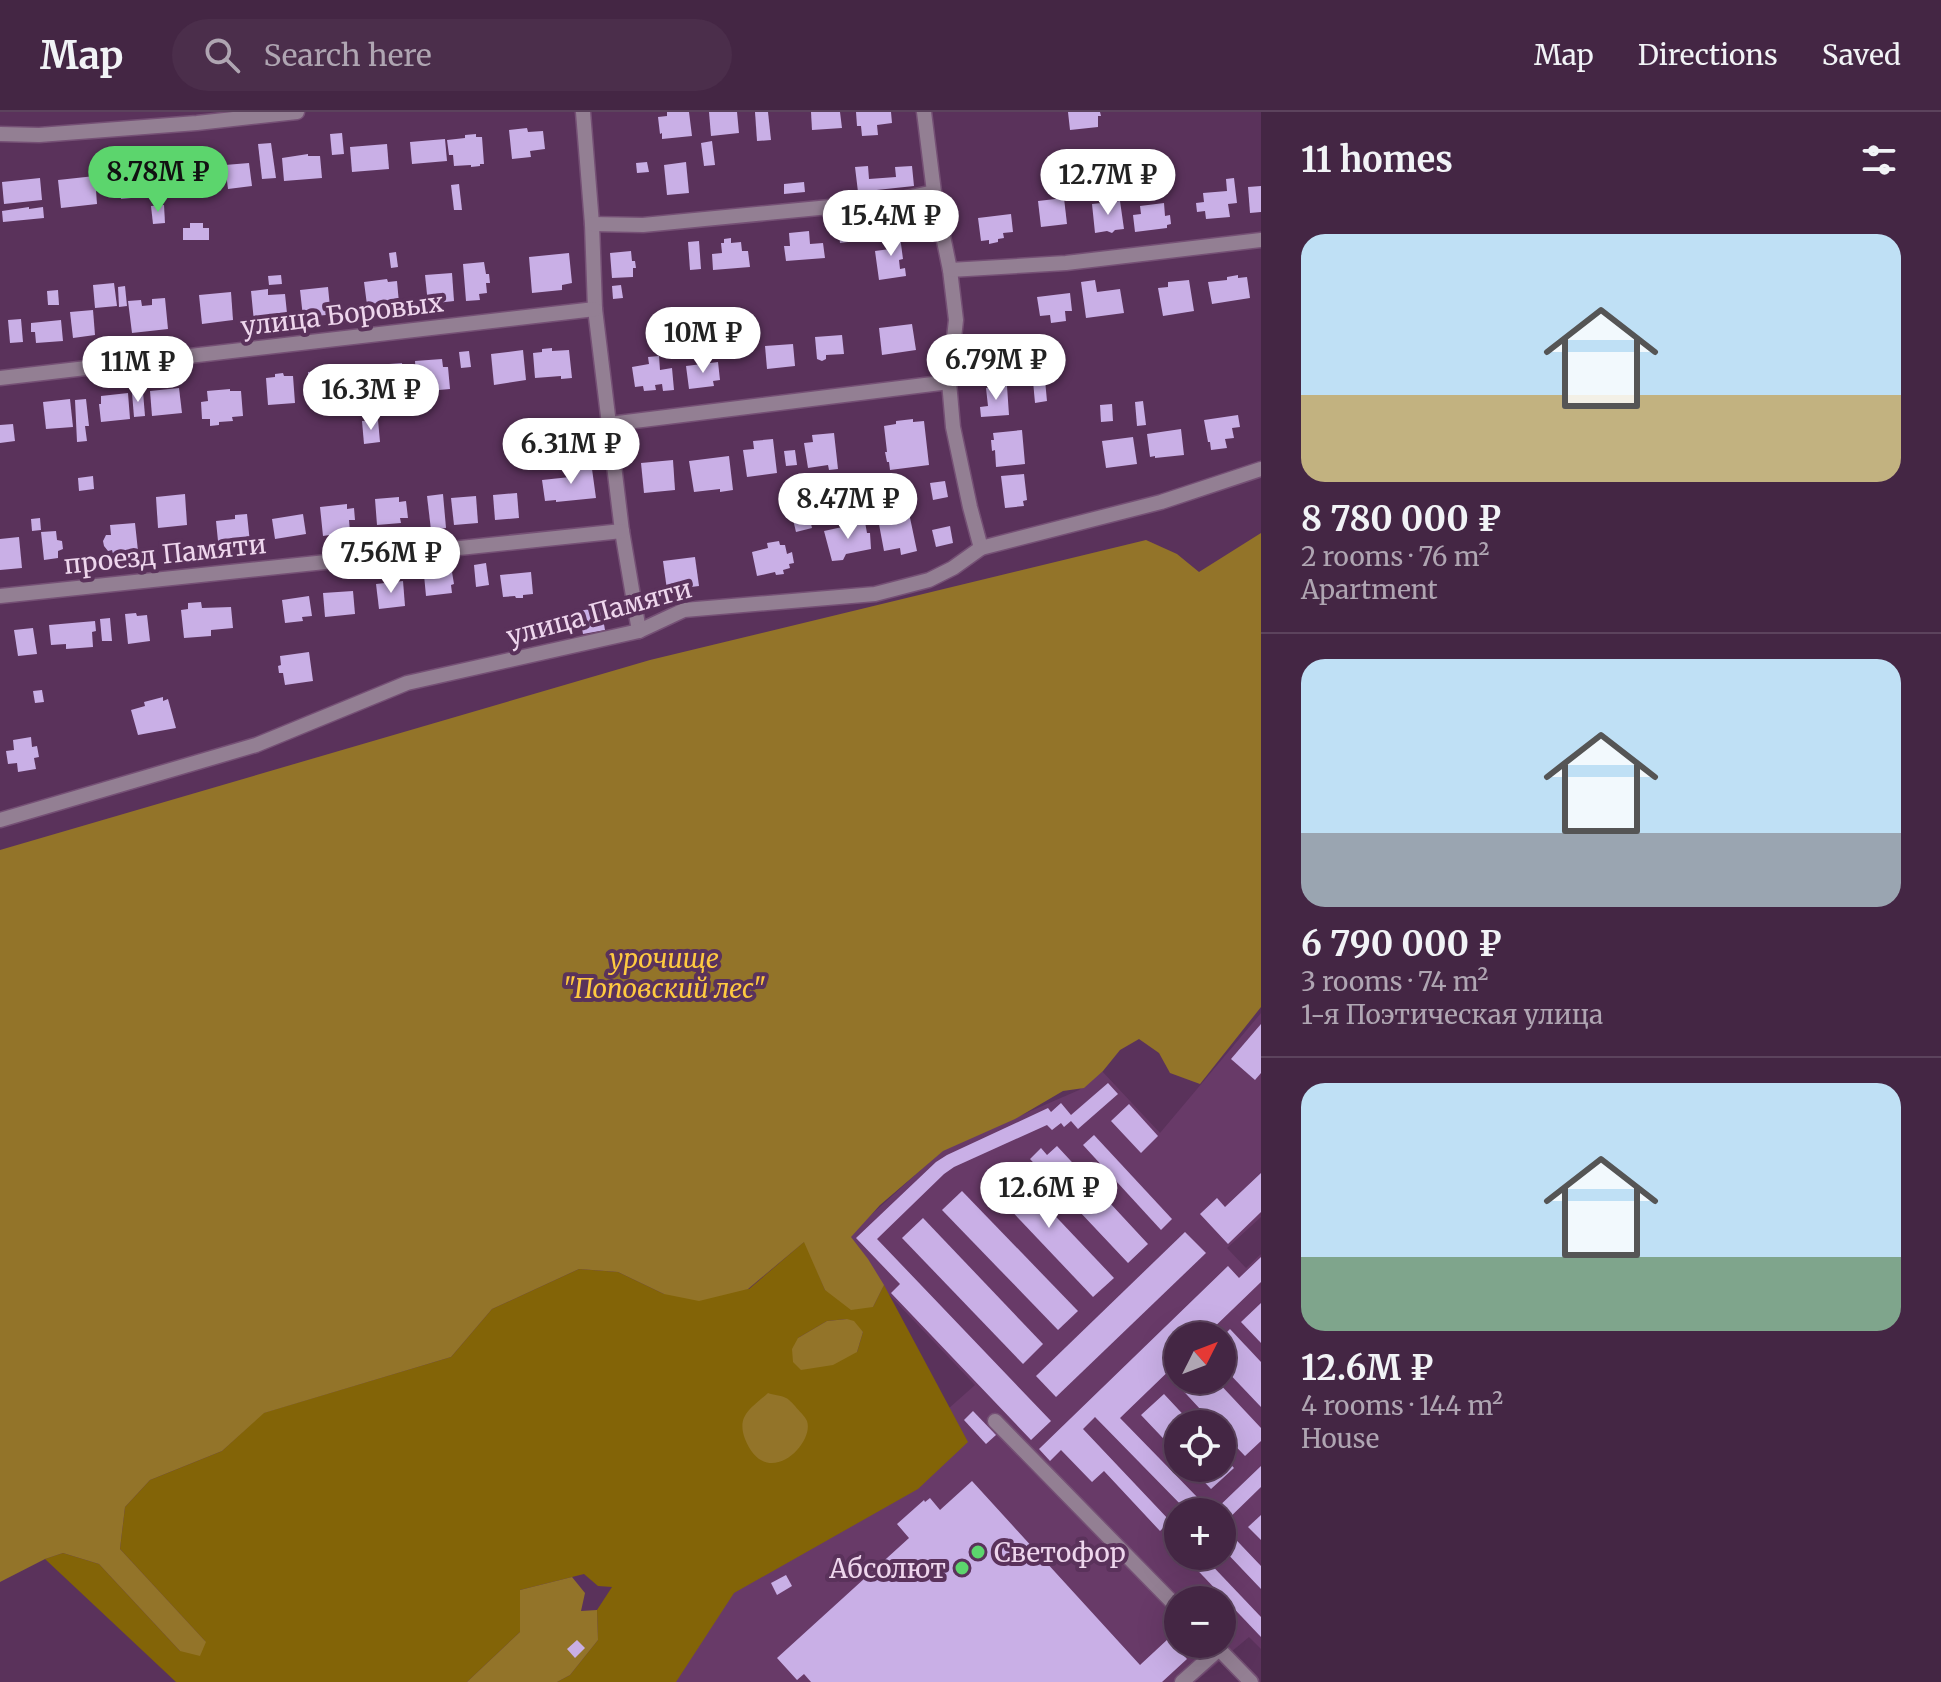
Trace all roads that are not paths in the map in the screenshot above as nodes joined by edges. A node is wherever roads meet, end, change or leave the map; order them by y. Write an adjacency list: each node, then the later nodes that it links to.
1 (297, 112): 4 (street)
2 (583, 112): 6 (street)
3 (924, 112): 5 (street)
4 (0, 134)
5 (934, 192): 6 (street); 8 (street)
6 (592, 224): 9 (street)
7 (1261, 240): 8 (street)
8 (950, 270): 11 (street)
9 (595, 309): 10 (street, улица Боровых); 12 (street)
10 (0, 378)
11 (949, 382): 12 (street); 15 (street)
12 (610, 424): 14 (street)
13 (1261, 469): 15 (street, улица Памяти)
14 (622, 531): 16 (street, проезд Памяти); 17 (street)
15 (981, 548): 17 (street, улица Памяти)
16 (0, 596)
17 (639, 631): 18 (street, улица Памяти)
18 (0, 820)
19 (995, 1421): 20 (street)
20 (1164, 1594)
21 (1205, 1658): 23 (street)
22 (1227, 1658): 24 (street)
23 (1182, 1682)
24 (1251, 1682)

